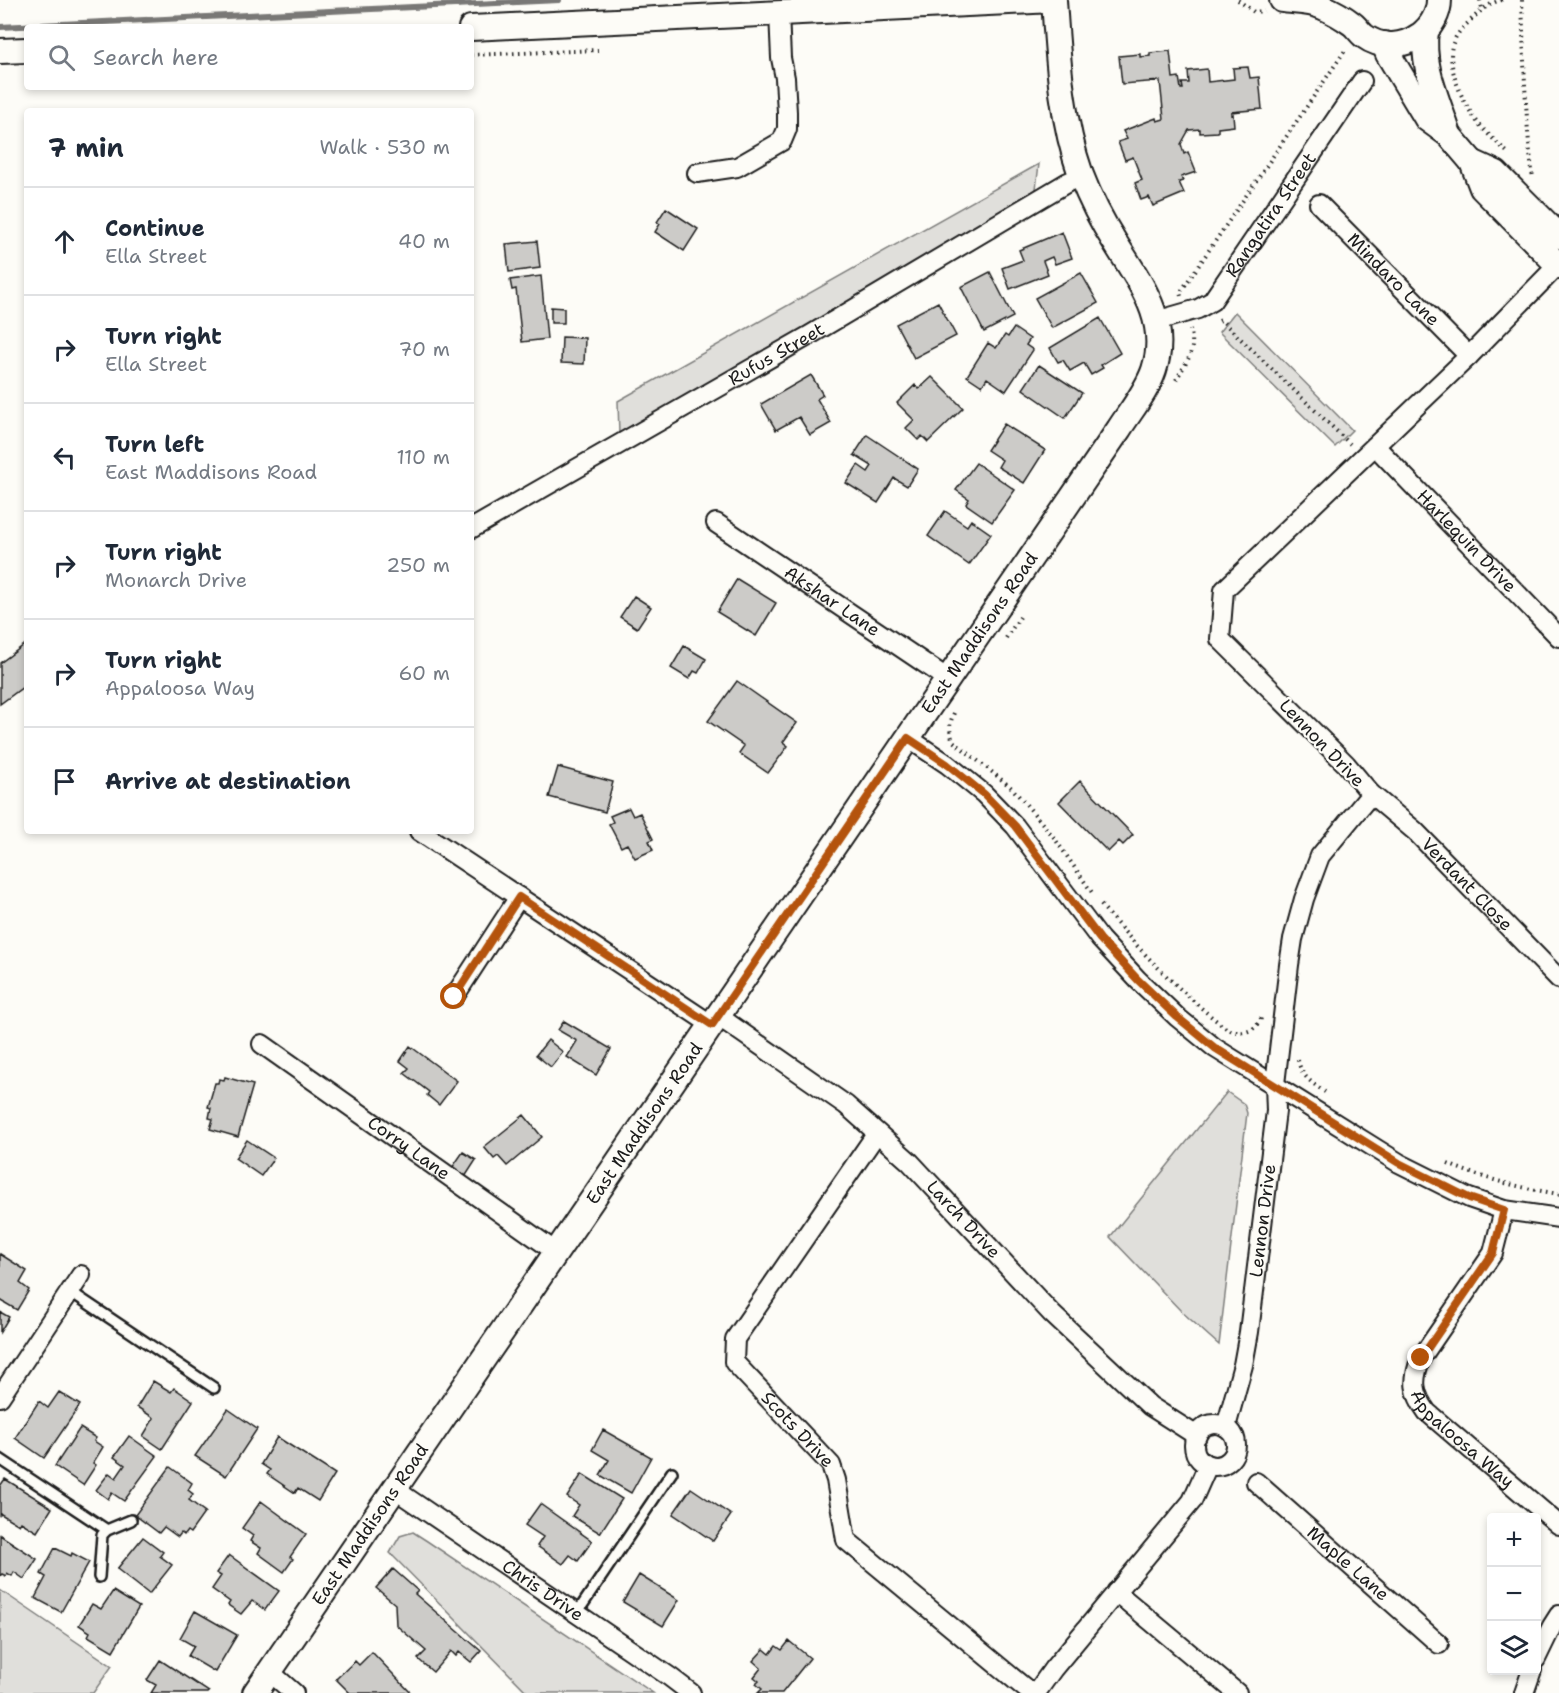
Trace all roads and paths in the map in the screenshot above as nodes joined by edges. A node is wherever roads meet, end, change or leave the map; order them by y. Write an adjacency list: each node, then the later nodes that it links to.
1 (1053, 0): 9 (street); 23 (street, East Maddisons Road)
2 (1238, 0): 6 (path)
3 (1480, 0): 7 (path)
4 (1502, 0): 7 (path)
5 (1522, 0): 24 (path)
6 (1275, 6): 10 (street)
7 (1482, 10): 20 (path)
8 (1439, 11): 12 (street); 18 (street)
9 (779, 14): 11 (street); 22 (street)
10 (1345, 22): 12 (street); 29 (path)
11 (474, 28)
12 (1384, 44): 18 (street)
13 (24, 50): 15 (street)
14 (598, 50): 16 (path)
15 (0, 51)
16 (474, 55)
17 (1362, 81): 30 (street, Rangatira Street)
18 (1449, 135): 19 (street)
19 (1472, 162): 27 (street); 28 (street)
20 (1517, 162)
21 (1525, 170): 24 (path)
22 (697, 173)
23 (1082, 176): 30 (street, East Maddisons Road); 37 (street, Rufus Street)
24 (1533, 178): 25 (path)
25 (1539, 184)
26 (1319, 204): 33 (street, Mindaro Lane)
27 (1559, 236)
28 (1558, 266): 33 (street, Lennon Drive)
29 (1182, 303)
30 (1156, 321): 41 (street, East Maddisons Road)
31 (1189, 324): 34 (path)
32 (1211, 324): 35 (path)
33 (1469, 356): 35 (street, Lennon Drive)
34 (1174, 383)
35 (1369, 452): 39 (street, Harlequin Drive); 44 (street, Lennon Drive)
36 (716, 523): 41 (street, Akshar Lane)
37 (474, 527)
38 (1021, 616): 40 (path)
39 (1559, 636)
40 (1001, 645)
41 (948, 679): 43 (street, East Maddisons Road)
42 (960, 704): 49 (path)
43 (908, 738): 50 (street, East Maddisons Road); 53 (street)
44 (1371, 794): 47 (street, Verdant Close); 53 (street, Lennon Drive)
45 (424, 834): 46 (street, Larch Drive)
46 (519, 897): 48 (street); 50 (street, Larch Drive)
47 (1559, 979)
48 (454, 997)
49 (1262, 1016)
50 (715, 1020): 55 (street, Larch Drive); 60 (street, East Maddisons Road)
51 (262, 1044): 60 (street, Corry Lane)
52 (1298, 1052): 54 (path)
53 (1275, 1084): 58 (street); 65 (street, Lennon Drive)
54 (1327, 1093)
55 (877, 1133): 66 (street, Larch Drive); 86 (street, Scots Drive)
56 (1447, 1163): 57 (path)
57 (1559, 1194)
58 (1504, 1210): 59 (street); 73 (street, Appaloosa Way)
59 (1559, 1218)
60 (556, 1252): 71 (street, East Maddisons Road)
61 (81, 1275): 62 (street)
62 (71, 1292): 63 (lane); 64 (street)
63 (214, 1388)
64 (0, 1397)
65 (1226, 1427): 66 (street); 68 (street)
66 (1197, 1436): 68 (street)
67 (0, 1459): 74 (lane)
68 (1208, 1465): 76 (street)
69 (672, 1472): 77 (lane)
70 (1256, 1482): 79 (street, Maple Lane)
71 (394, 1490): 77 (street, Chris Drive); 81 (street, East Maddisons Road)
72 (131, 1520): 74 (lane)
73 (1559, 1525)
74 (106, 1530): 75 (lane)
75 (99, 1577)
76 (1116, 1592): 87 (street); 88 (street)
77 (577, 1613): 85 (street, Chris Drive)
78 (1559, 1616): 80 (street)
79 (1439, 1644)
80 (1541, 1649)
81 (270, 1672): 83 (street, East Maddisons Road); 84 (street)
82 (1531, 1675): 89 (street)
83 (255, 1693)
84 (294, 1693)
85 (691, 1693)
86 (1031, 1693)
87 (1036, 1693)
88 (1237, 1693)
89 (1524, 1693)

